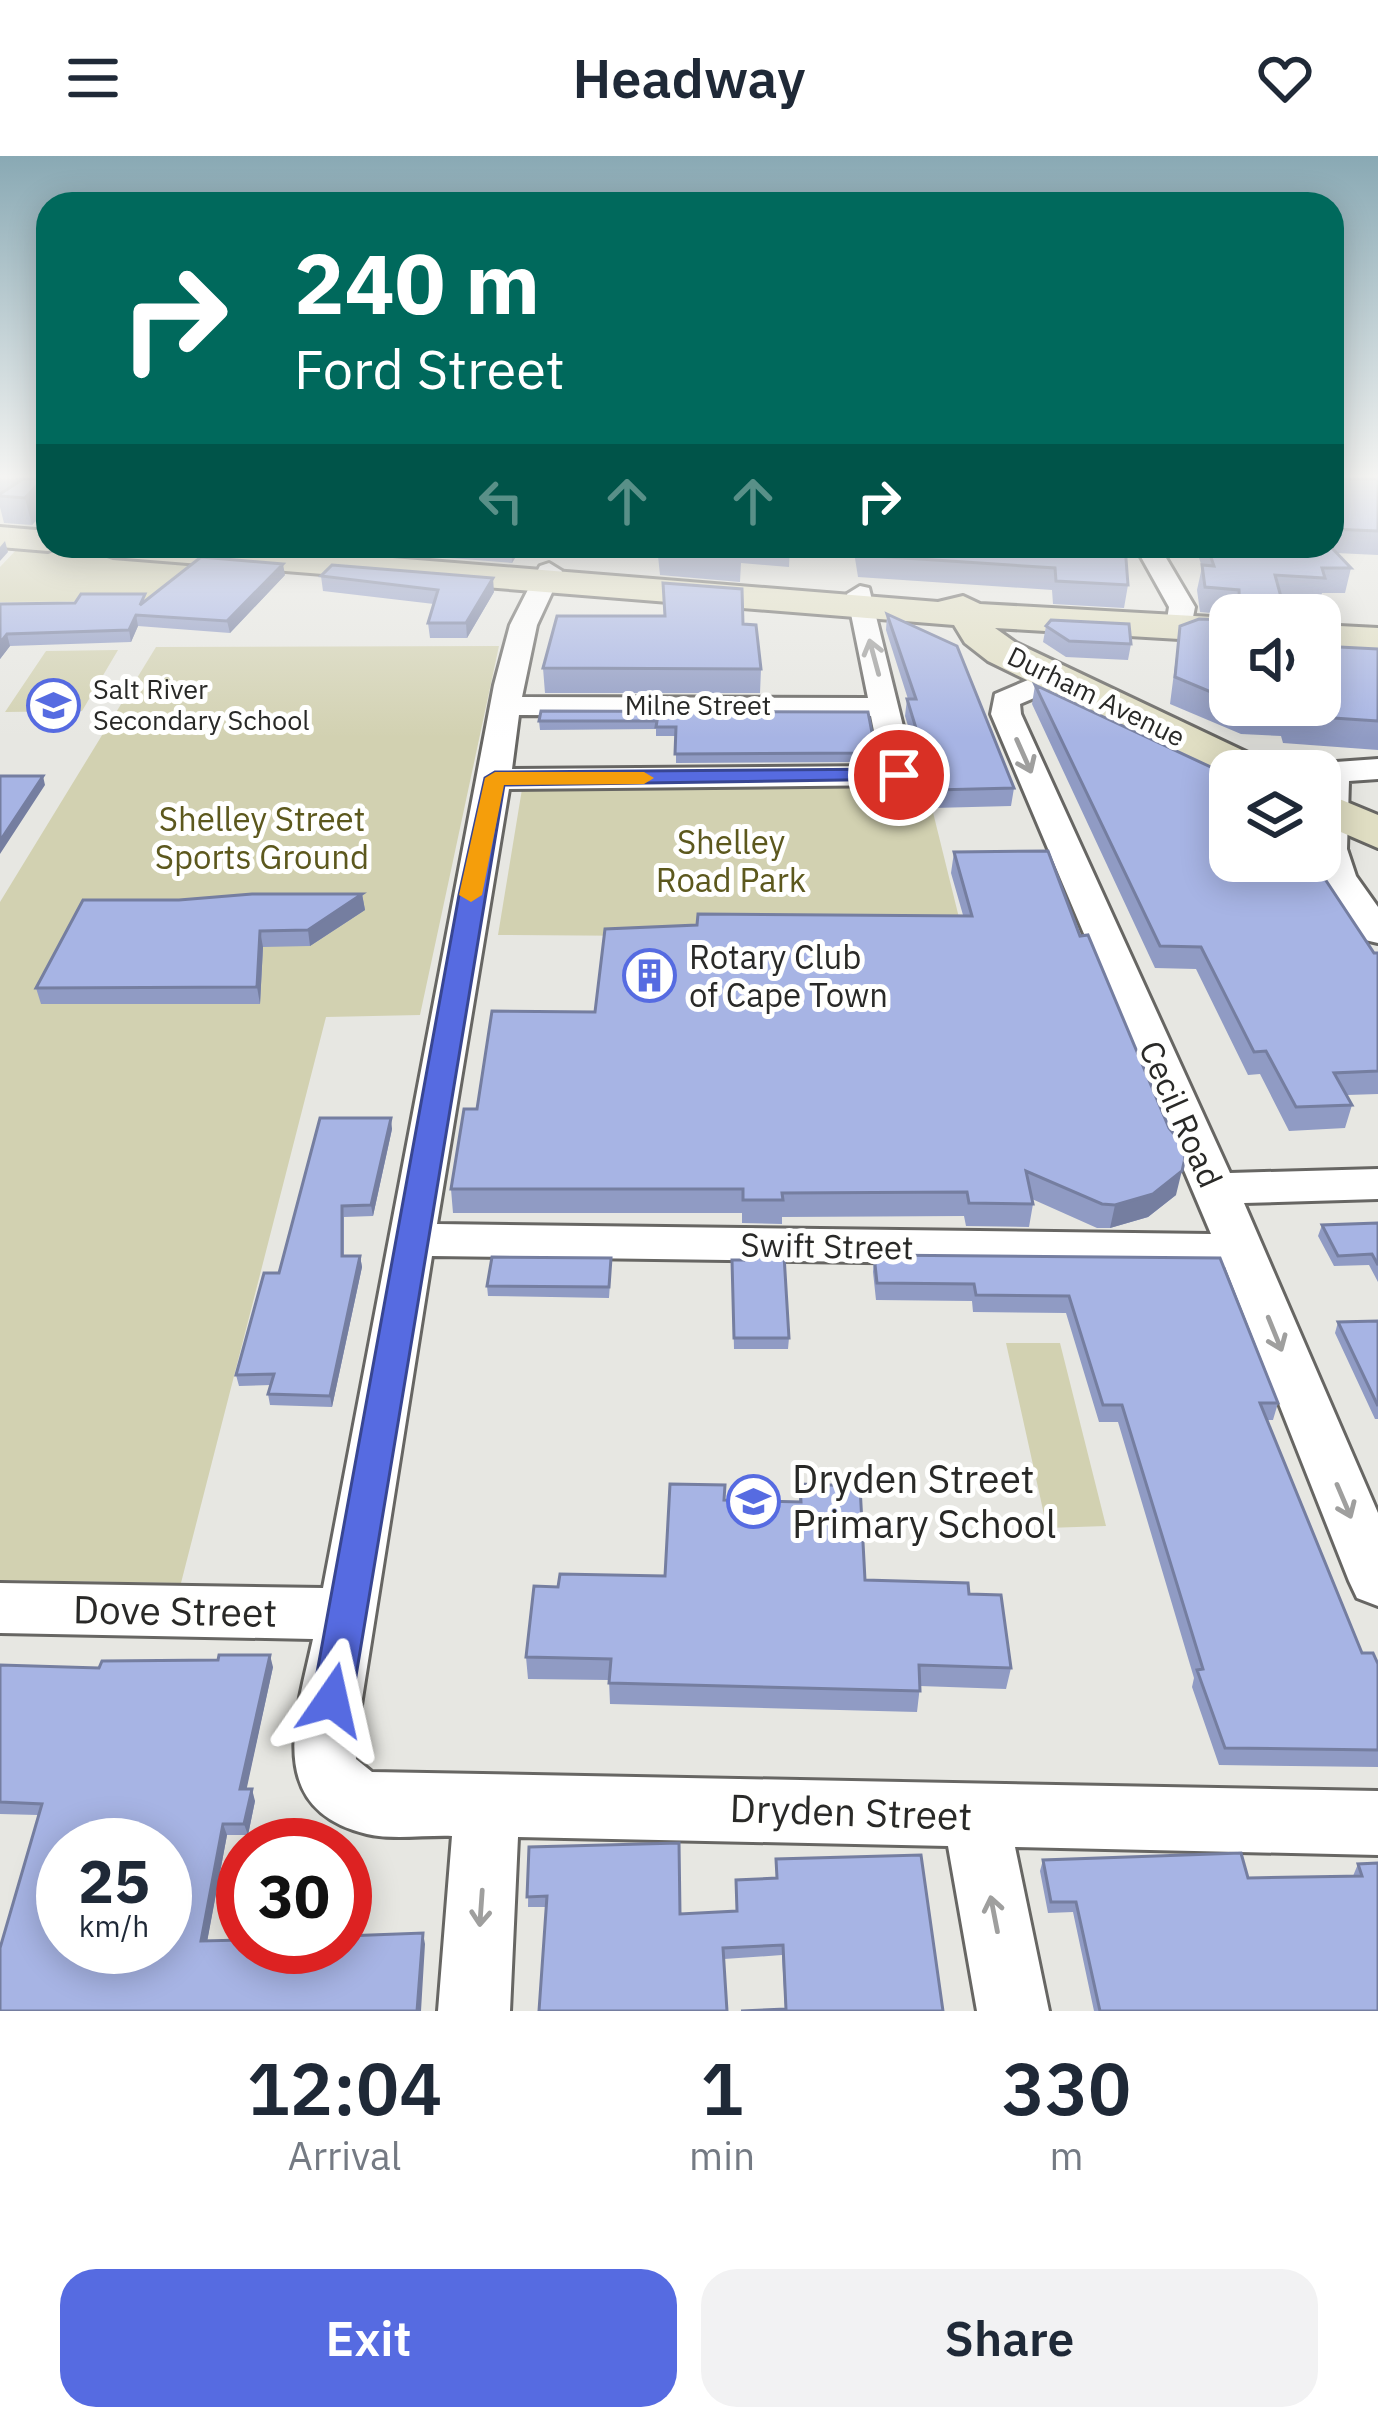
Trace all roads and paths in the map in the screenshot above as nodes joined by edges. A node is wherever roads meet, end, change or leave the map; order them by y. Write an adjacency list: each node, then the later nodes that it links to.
1 (419, 566): 3 (main road)
2 (1158, 566): 7 (street)
3 (546, 577): 4 (main road); 14 (street)
4 (860, 600): 5 (main road); 15 (street, one-way to 4)
5 (963, 608): 7 (main road); 13 (main road, Durham Avenue)
6 (1209, 619): 7 (main road)
7 (1180, 621): 9 (main road)
8 (1341, 624): 10 (main road)
9 (1209, 626)
10 (1378, 627)
11 (1341, 638): 12 (main road)
12 (1378, 640)
13 (1057, 678): 16 (main road, Durham Avenue); 25 (street, Cecil Road, one-way to 25)
14 (508, 706): 15 (street, Milne Street); 19 (street)
15 (887, 707): 19 (street)
16 (1209, 752)
17 (1378, 769): 18 (street)
18 (1341, 772)
19 (495, 778): 26 (street)
20 (1341, 816): 21 (main road)
21 (1378, 833)
22 (1341, 881): 23 (street)
23 (1378, 932)
24 (1378, 1184): 25 (street)
25 (1214, 1189): 27 (street, Cecil Road)
26 (413, 1240): 27 (street, Swift Street); 30 (street)
27 (1242, 1251): 28 (street, Cecil Road, one-way to 28)
28 (1378, 1581)
29 (0, 1608): 30 (street, Dove Street)
30 (349, 1614): 31 (street, Dryden Street)
31 (487, 1805): 32 (street, Dryden Street); 34 (street, one-way to 34)
32 (976, 1816): 33 (street, Dryden Street); 35 (street, one-way to 32)
33 (1378, 1823)
34 (474, 2011)
35 (1012, 2011)

